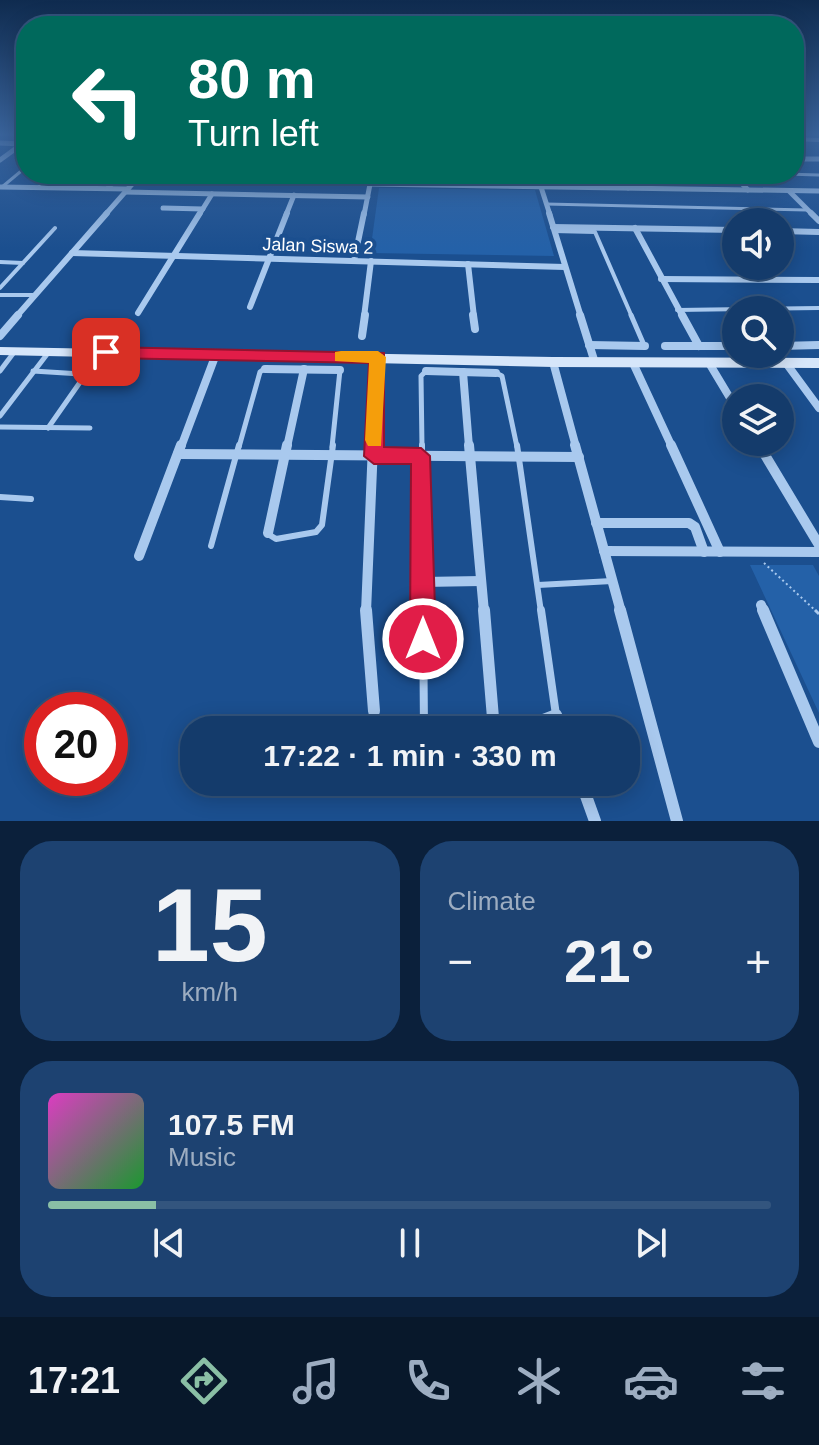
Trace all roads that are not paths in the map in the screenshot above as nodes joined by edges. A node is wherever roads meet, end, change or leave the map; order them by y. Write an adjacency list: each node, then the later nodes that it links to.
1 (43, 184): 10 (street)
2 (78, 184): 12 (lane)
3 (112, 184): 13 (street)
4 (132, 184): 15 (street)
5 (370, 184): 8 (street); 21 (street)
6 (626, 184): 14 (street)
7 (742, 184): 16 (street)
8 (502, 186): 11 (street)
9 (1, 187): 10 (street)
10 (40, 187): 12 (street)
11 (541, 187): 14 (street); 22 (street)
12 (74, 188): 13 (street)
13 (108, 188): 15 (street)
14 (628, 188): 16 (street)
15 (127, 190): 19 (street); 33 (street)
16 (748, 190): 17 (street)
17 (788, 191): 18 (street); 25 (street)
18 (819, 191)
19 (212, 194): 20 (street); 24 (street)
20 (294, 195): 21 (street); 35 (street)
21 (368, 197): 36 (street)
22 (546, 204): 25 (lane); 29 (street)
23 (163, 208): 24 (street)
24 (203, 209): 34 (street)
25 (807, 210): 26 (street)
26 (819, 221)
27 (55, 228): 39 (lane)
28 (635, 228): 29 (street); 30 (street); 42 (street)
29 (554, 229): 41 (street); 56 (lane)
30 (722, 230)
31 (794, 231): 32 (street)
32 (819, 232)
33 (72, 253): 34 (street, Jalan Siswa 2); 46 (street)
34 (173, 256): 35 (street, Jalan Siswa 2); 50 (street)
35 (270, 258): 36 (street, Jalan Siswa 2); 47 (street)
36 (354, 261): 37 (street, Jalan Siswa 2)
37 (371, 261): 40 (street, Jalan Siswa 2); 53 (street)
38 (0, 262): 39 (lane)
39 (23, 263): 44 (lane)
40 (468, 264): 41 (street, Jalan Siswa 2); 51 (street)
41 (565, 267): 54 (street)
42 (661, 279): 43 (street); 49 (street)
43 (819, 280)
44 (0, 288)
45 (0, 295): 46 (lane)
46 (34, 295): 52 (street)
47 (250, 307)
48 (819, 308): 49 (lane)
49 (677, 310): 58 (street)
50 (138, 313)
51 (475, 329)
52 (0, 336)
53 (362, 336)
54 (589, 345): 56 (street); 67 (street)
55 (819, 345): 60 (street)
56 (645, 346)
57 (665, 346): 58 (street)
58 (699, 346): 59 (street)
59 (722, 346)
60 (794, 346)
61 (0, 351): 62 (street)
62 (15, 351): 63 (street); 77 (lane)
63 (49, 352): 64 (street); 78 (lane)
64 (216, 354): 65 (street); 88 (street)
65 (378, 357): 66 (street); 92 (street)
66 (553, 362): 67 (street); 97 (street)
67 (595, 363): 68 (street)
68 (633, 363): 69 (street); 106 (street)
69 (709, 363): 70 (street); 82 (street)
70 (722, 363)
71 (794, 363): 72 (street)
72 (819, 363)
73 (790, 368): 83 (street)
74 (265, 369): 75 (street); 89 (lane)
75 (304, 369): 76 (street); 90 (street)
76 (340, 370): 91 (lane)
77 (0, 371)
78 (33, 371): 84 (lane); 86 (lane)
79 (426, 371): 80 (street); 93 (lane)
80 (463, 372): 81 (street); 94 (street)
81 (496, 373): 95 (lane)
82 (722, 385)
83 (819, 408)
84 (0, 416)
85 (0, 427): 86 (lane)
86 (48, 428): 87 (lane)
87 (90, 428)
88 (178, 454): 89 (street); 108 (street)
89 (235, 455): 90 (street); 103 (lane)
90 (285, 455): 91 (street); 101 (street)
91 (330, 455): 92 (street); 101 (lane)
92 (374, 456): 93 (street); 114 (street)
93 (421, 456): 94 (street); 111 (lane)
94 (470, 456): 95 (street); 109 (street)
95 (519, 456): 97 (street); 112 (lane)
96 (765, 456): 102 (street)
97 (579, 457): 100 (street)
98 (0, 497): 99 (lane)
99 (31, 499)
100 (596, 523): 104 (street); 105 (street)
101 (268, 533)
102 (819, 545)
103 (211, 546)
104 (604, 551): 105 (street); 110 (street)
105 (704, 552): 106 (street)
106 (720, 552): 107 (street)
107 (819, 552)
108 (139, 556)
109 (481, 581): 111 (street); 117 (street)
110 (612, 581): 112 (lane); 121 (street)
111 (423, 582): 116 (lane)
112 (538, 585): 115 (lane)
113 (761, 605): 118 (street)
114 (374, 711)
115 (556, 715)
116 (424, 716)
117 (493, 716)
118 (819, 742)
119 (586, 796): 120 (street)
120 (595, 821)
121 (677, 821)

